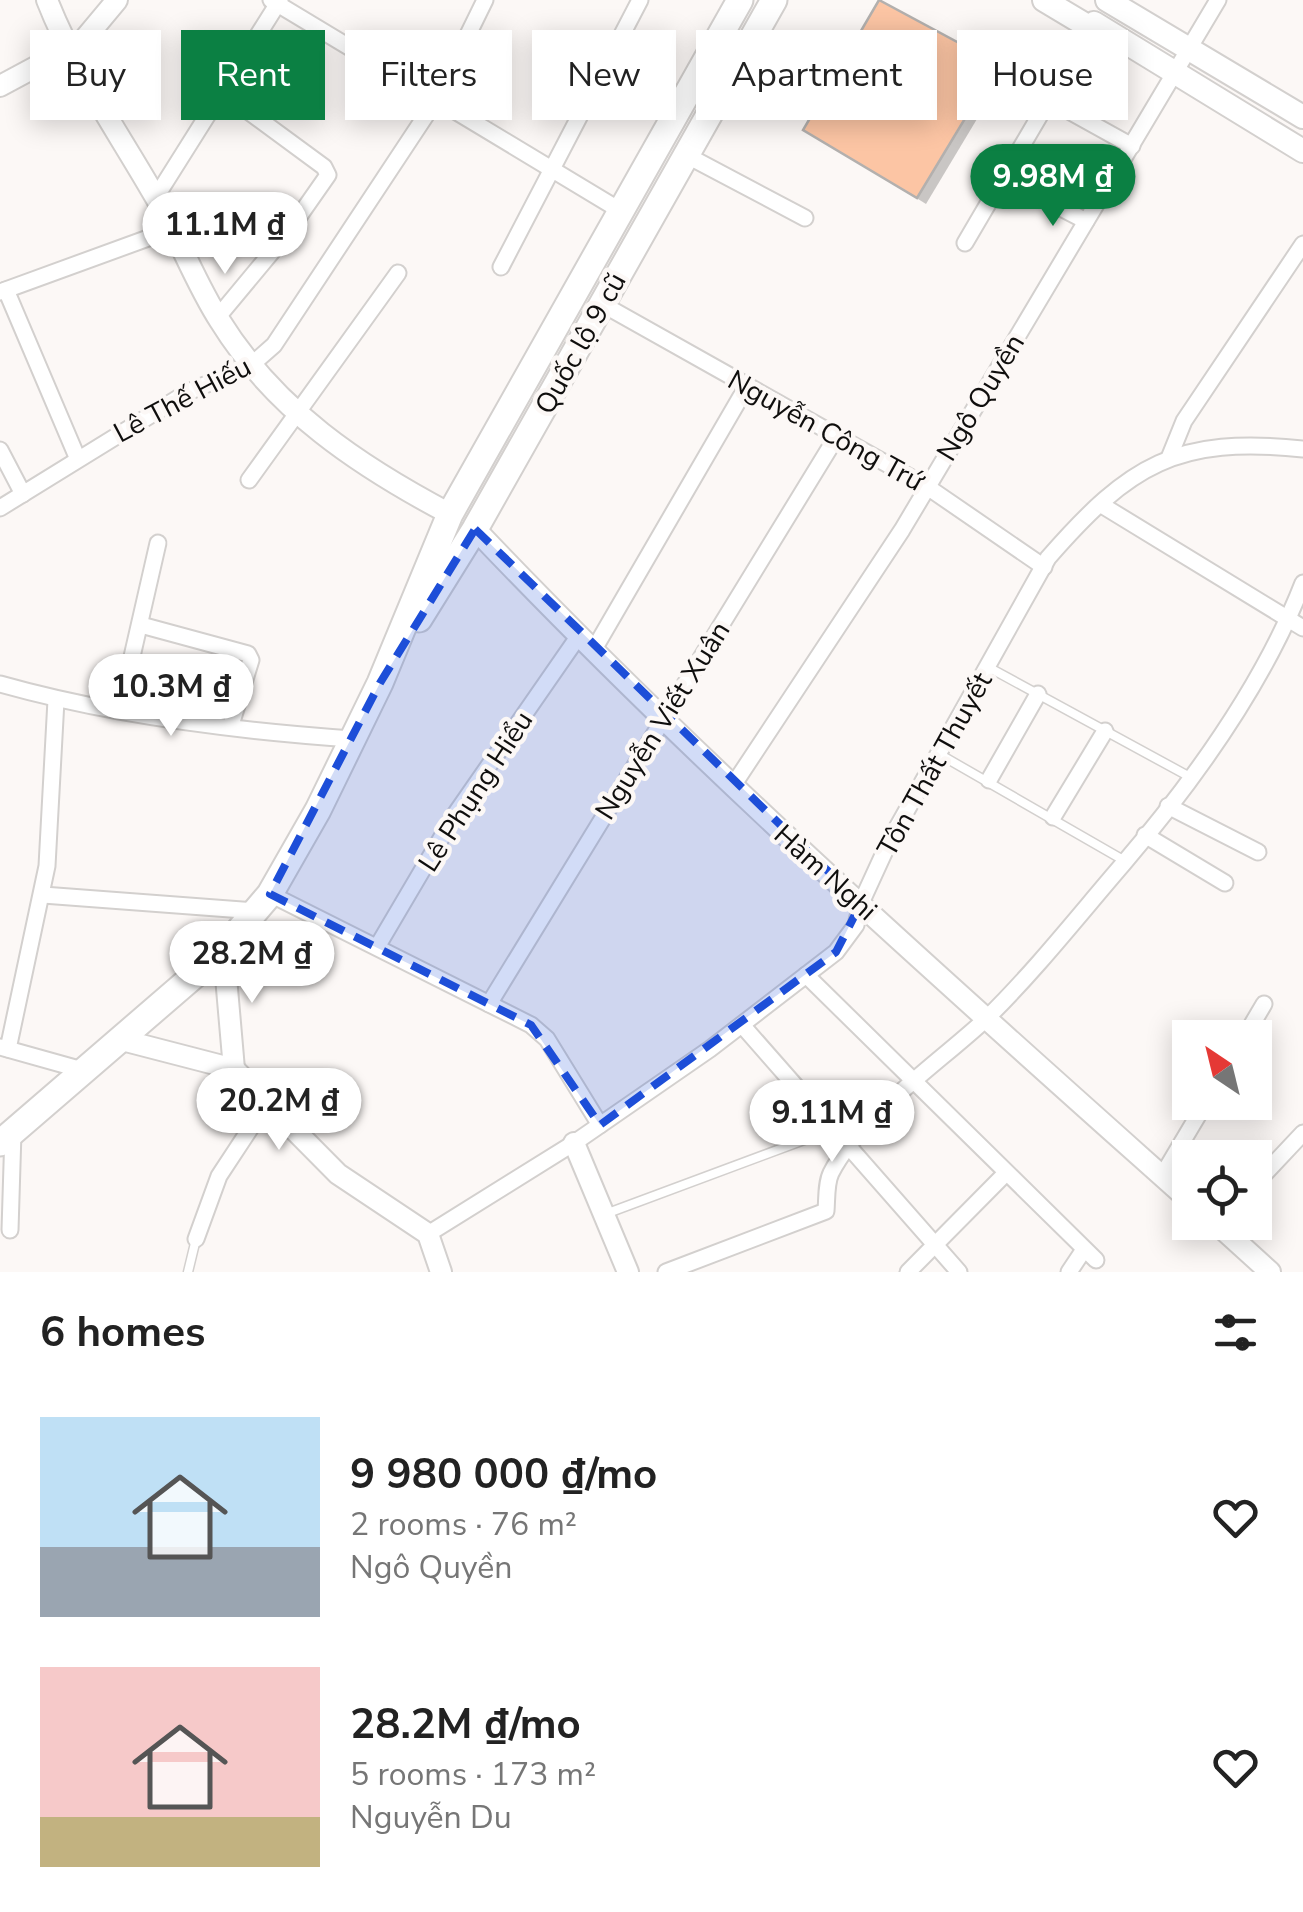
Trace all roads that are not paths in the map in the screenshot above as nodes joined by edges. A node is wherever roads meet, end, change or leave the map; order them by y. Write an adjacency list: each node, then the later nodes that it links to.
1 (48, 0): 12 (street)
2 (117, 0): 13 (street)
3 (485, 0): 15 (street, Lê Thế Hiếu)
4 (640, 0): 34 (street)
5 (740, 0): 30 (main road, Quốc lộ 9 cũ)
6 (774, 0): 33 (main road, Quốc lộ 9 cũ)
7 (1044, 0): 11 (main road)
8 (1218, 0): 18 (street, Ngô Quyền)
9 (276, 1): 14 (street); 17 (street)
10 (1107, 1): 11 (main road); 18 (main road)
11 (1091, 25): 16 (street); 20 (main road)
12 (59, 30)
13 (92, 30)
14 (259, 30)
15 (470, 30)
16 (1088, 30)
17 (345, 44)
18 (1188, 52): 20 (street, Ngô Quyền); 22 (main road)
19 (30, 70): 21 (street)
20 (1177, 73): 31 (street, Ngô Quyền); 32 (main road)
21 (0, 86)
22 (1303, 116)
23 (109, 120): 35 (street)
24 (204, 120): 35 (street)
25 (260, 120): 49 (street)
26 (423, 120): 50 (street, Lê Thế Hiếu)
27 (469, 120): 34 (street)
28 (1037, 120): 42 (street)
29 (1085, 120): 31 (street)
30 (661, 140): 33 (main road); 37 (main road, Quốc lộ 9 cũ)
31 (1132, 146): 39 (street, Ngô Quyền)
32 (1303, 152)
33 (686, 156): 38 (street); 40 (main road, Quốc lộ 9 cũ)
34 (550, 170): 37 (street); 44 (street)
35 (156, 197): 41 (street)
36 (1040, 197): 39 (street)
37 (621, 210): 40 (main road); 46 (main road, Quốc lộ 9 cũ)
38 (805, 218)
39 (1086, 221): 59 (street, Ngô Quyền)
40 (646, 226): 48 (main road, Quốc lộ 9 cũ)
41 (172, 229): 47 (street); 49 (street)
42 (965, 243)
43 (1303, 244): 57 (street)
44 (501, 267)
45 (398, 273): 52 (street)
46 (577, 290): 48 (main road); 63 (main road, Quốc lộ 9 cũ)
47 (3, 291): 56 (street)
48 (602, 304): 51 (street, Nguyễn Công Trứ); 64 (main road, Quốc lộ 9 cũ)
49 (217, 318): 50 (street)
50 (250, 366): 52 (street); 56 (street, Lê Thế Hiếu)
51 (748, 386): 53 (street, Nguyễn Công Trứ); 70 (street, Lê Phụng Hiểu)
52 (297, 413): 58 (street); 63 (street)
53 (838, 436): 59 (street, Nguyễn Công Trứ); 77 (street, Nguyễn Viết Xuân)
54 (1303, 449): 57 (street, Tôn Thất Thuyết)
55 (0, 450): 60 (street)
56 (77, 457): 60 (street, Lê Thế Hiếu)
57 (1169, 458): 61 (street, Tôn Thất Thuyết)
58 (248, 480)
59 (926, 486): 66 (street, Nguyễn Công Trứ); 84 (street, Ngô Quyền)
60 (22, 494): 62 (street, Lê Thế Hiếu)
61 (1100, 504): 66 (street, Tôn Thất Thuyết); 68 (street)
62 (0, 508)
63 (450, 514): 64 (main road); 72 (main road, Quốc lộ 9 cũ)
64 (475, 529): 70 (street, Hàm Nghi); 72 (main road, Quốc lộ 9 cũ)
65 (158, 544): 69 (street)
66 (1044, 566): 71 (street, Tôn Thất Thuyết)
67 (1303, 582): 68 (street)
68 (1296, 624): 82 (street)
69 (141, 625): 76 (street); 78 (street)
70 (585, 644): 77 (street, Hàm Nghi); 94 (street, Lê Phụng Hiểu)
71 (988, 667): 74 (lane); 81 (street, Tôn Thất Thuyết)
72 (380, 683): 80 (main road, Quốc lộ 9 cũ)
73 (0, 684): 75 (street)
74 (1038, 694): 79 (lane); 83 (street)
75 (56, 700): 76 (street); 91 (street)
76 (120, 709): 78 (street)
77 (662, 719): 84 (street, Hàm Nghi); 97 (street, Nguyễn Viết Xuân)
78 (231, 726): 80 (street)
79 (1105, 731): 82 (lane); 86 (street)
80 (352, 739): 92 (main road, Quốc lộ 9 cũ)
81 (938, 754): 83 (lane); 93 (street, Tôn Thất Thuyết)
82 (1190, 778): 85 (street)
83 (989, 780): 86 (lane)
84 (732, 787): 93 (street, Hàm Nghi)
85 (1168, 806): 87 (street); 88 (street)
86 (1054, 817): 89 (lane)
87 (1145, 835): 89 (street); 90 (street)
88 (1258, 852)
89 (1126, 861): 99 (street)
90 (1225, 883)
91 (43, 896): 92 (street); 103 (street)
92 (263, 902): 94 (street); 95 (main road, Quốc lộ 9 cũ)
93 (860, 903): 96 (street, Tôn Thất Thuyết); 99 (street, Hàm Nghi)
94 (376, 946): 97 (street)
95 (218, 955): 102 (main road, Quốc lộ 9 cũ); 104 (street)
96 (806, 975): 101 (street, Tôn Thất Thuyết); 106 (street)
97 (489, 1004): 109 (street)
98 (1264, 1004): 100 (street)
99 (988, 1016): 106 (street); 117 (street, Hàm Nghi)
100 (1255, 1020)
101 (742, 1025): 109 (street, Tôn Thất Thuyết); 110 (street)
102 (122, 1040): 104 (street); 105 (main road, Quốc lộ 9 cũ)
103 (4, 1048): 105 (street)
104 (234, 1069): 107 (street)
105 (86, 1071): 112 (main road, Quốc lộ 9 cũ)
106 (913, 1082): 114 (street); 116 (street)
107 (268, 1103): 121 (street); 122 (street)
108 (1195, 1120): 117 (street)
109 (600, 1125): 113 (street, Tôn Thất Thuyết)
110 (832, 1130): 114 (street); 119 (lane)
111 (1303, 1133): 115 (street)
112 (7, 1138): 120 (street)
113 (574, 1143): 119 (street); 121 (street, Tôn Thất Thuyết)
114 (848, 1149): 124 (street); 128 (street)
115 (1272, 1166)
116 (1005, 1174): 124 (street); 131 (street)
117 (1162, 1176): 118 (street, Hàm Nghi)
118 (1172, 1185)
119 (604, 1214): 127 (street)
120 (10, 1230)
121 (428, 1234): 126 (street)
122 (196, 1238): 125 (lane)
123 (1235, 1240): 132 (street)
124 (932, 1244): 129 (street); 130 (street)
125 (188, 1272)
126 (441, 1272)
127 (628, 1272)
128 (666, 1272)
129 (908, 1272)
130 (959, 1272)
131 (1070, 1272)
132 (1270, 1272)

